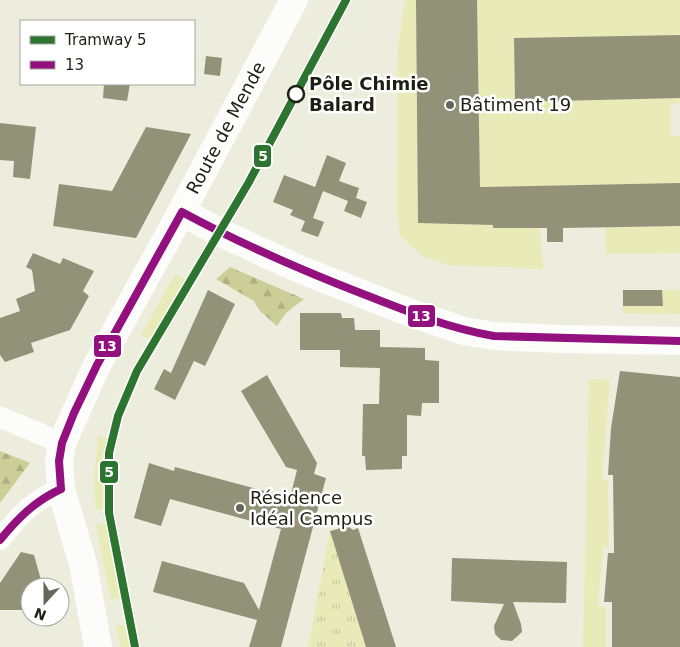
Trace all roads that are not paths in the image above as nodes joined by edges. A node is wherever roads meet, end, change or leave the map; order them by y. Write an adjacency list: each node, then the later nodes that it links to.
1 (294, 0): 2 (main road, Route de Mende)
2 (182, 212): 3 (main road); 5 (main road, Route de Mende)
3 (680, 341)
4 (0, 417): 5 (street)
5 (62, 443): 6 (main road, Route de Mende)
6 (61, 488): 7 (street); 8 (main road, Route de Mende)
7 (0, 540)
8 (98, 647)

